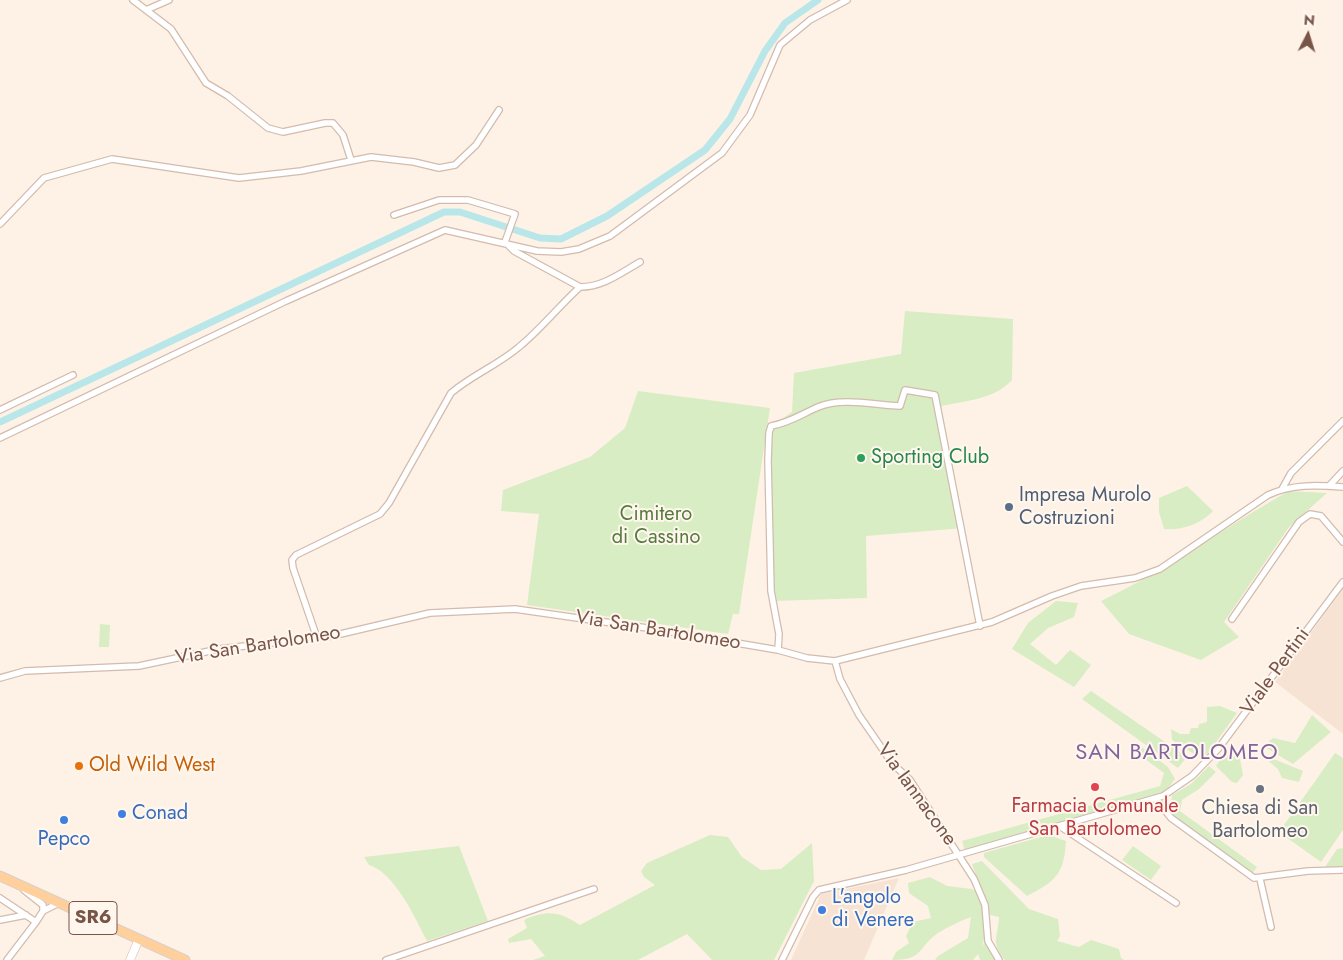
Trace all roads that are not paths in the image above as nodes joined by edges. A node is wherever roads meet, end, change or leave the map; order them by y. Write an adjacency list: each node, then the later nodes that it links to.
1 (133, 0): 4 (street)
2 (169, 0): 4 (street)
3 (847, 0): 9 (street)
4 (146, 10): 6 (street)
5 (498, 110): 6 (street)
6 (351, 160): 8 (street)
7 (394, 216): 9 (street)
8 (0, 224)
9 (505, 242): 11 (street); 15 (street)
10 (640, 262): 11 (street)
11 (580, 287): 24 (street)
12 (72, 375): 13 (street)
13 (0, 410)
14 (1343, 421): 19 (street)
15 (0, 438)
16 (1343, 471): 17 (street)
17 (1329, 486): 18 (street); 19 (street)
18 (1343, 487)
19 (1282, 489): 23 (street, Via San Bartolomeo)
20 (1343, 542): 22 (street)
21 (1343, 582): 28 (street, Viale Pertini)
22 (1232, 619)
23 (980, 626): 25 (street); 26 (street, Via San Bartolomeo)
24 (317, 638): 25 (street, Via San Bartolomeo); 27 (street, Via San Bartolomeo)
25 (778, 650): 26 (street, Via San Bartolomeo)
26 (835, 661): 30 (street, Via Iannacone)
27 (0, 678)
28 (1156, 799): 29 (street, Viale Pertini); 33 (street)
29 (1061, 827): 30 (street, Viale Pertini); 38 (street)
30 (959, 854): 49 (street, Viale Pertini); 50 (street, Via Iannacone)
31 (1343, 870): 33 (street)
32 (0, 876): 34 (main road, SR6)
33 (1260, 879): 43 (street)
34 (14, 882): 37 (main road, SR6); 39 (street)
35 (594, 888): 48 (street)
36 (0, 898): 40 (street)
37 (59, 903): 39 (street); 44 (main road, SR6)
38 (1176, 903)
39 (43, 912): 42 (street)
40 (26, 916): 41 (street); 42 (street)
41 (0, 920)
42 (36, 922): 45 (street)
43 (1271, 927)
44 (139, 939): 46 (street); 47 (main road, SR6)
45 (7, 960)
46 (130, 960)
47 (185, 960)
48 (386, 960)
49 (782, 960)
50 (999, 960)

